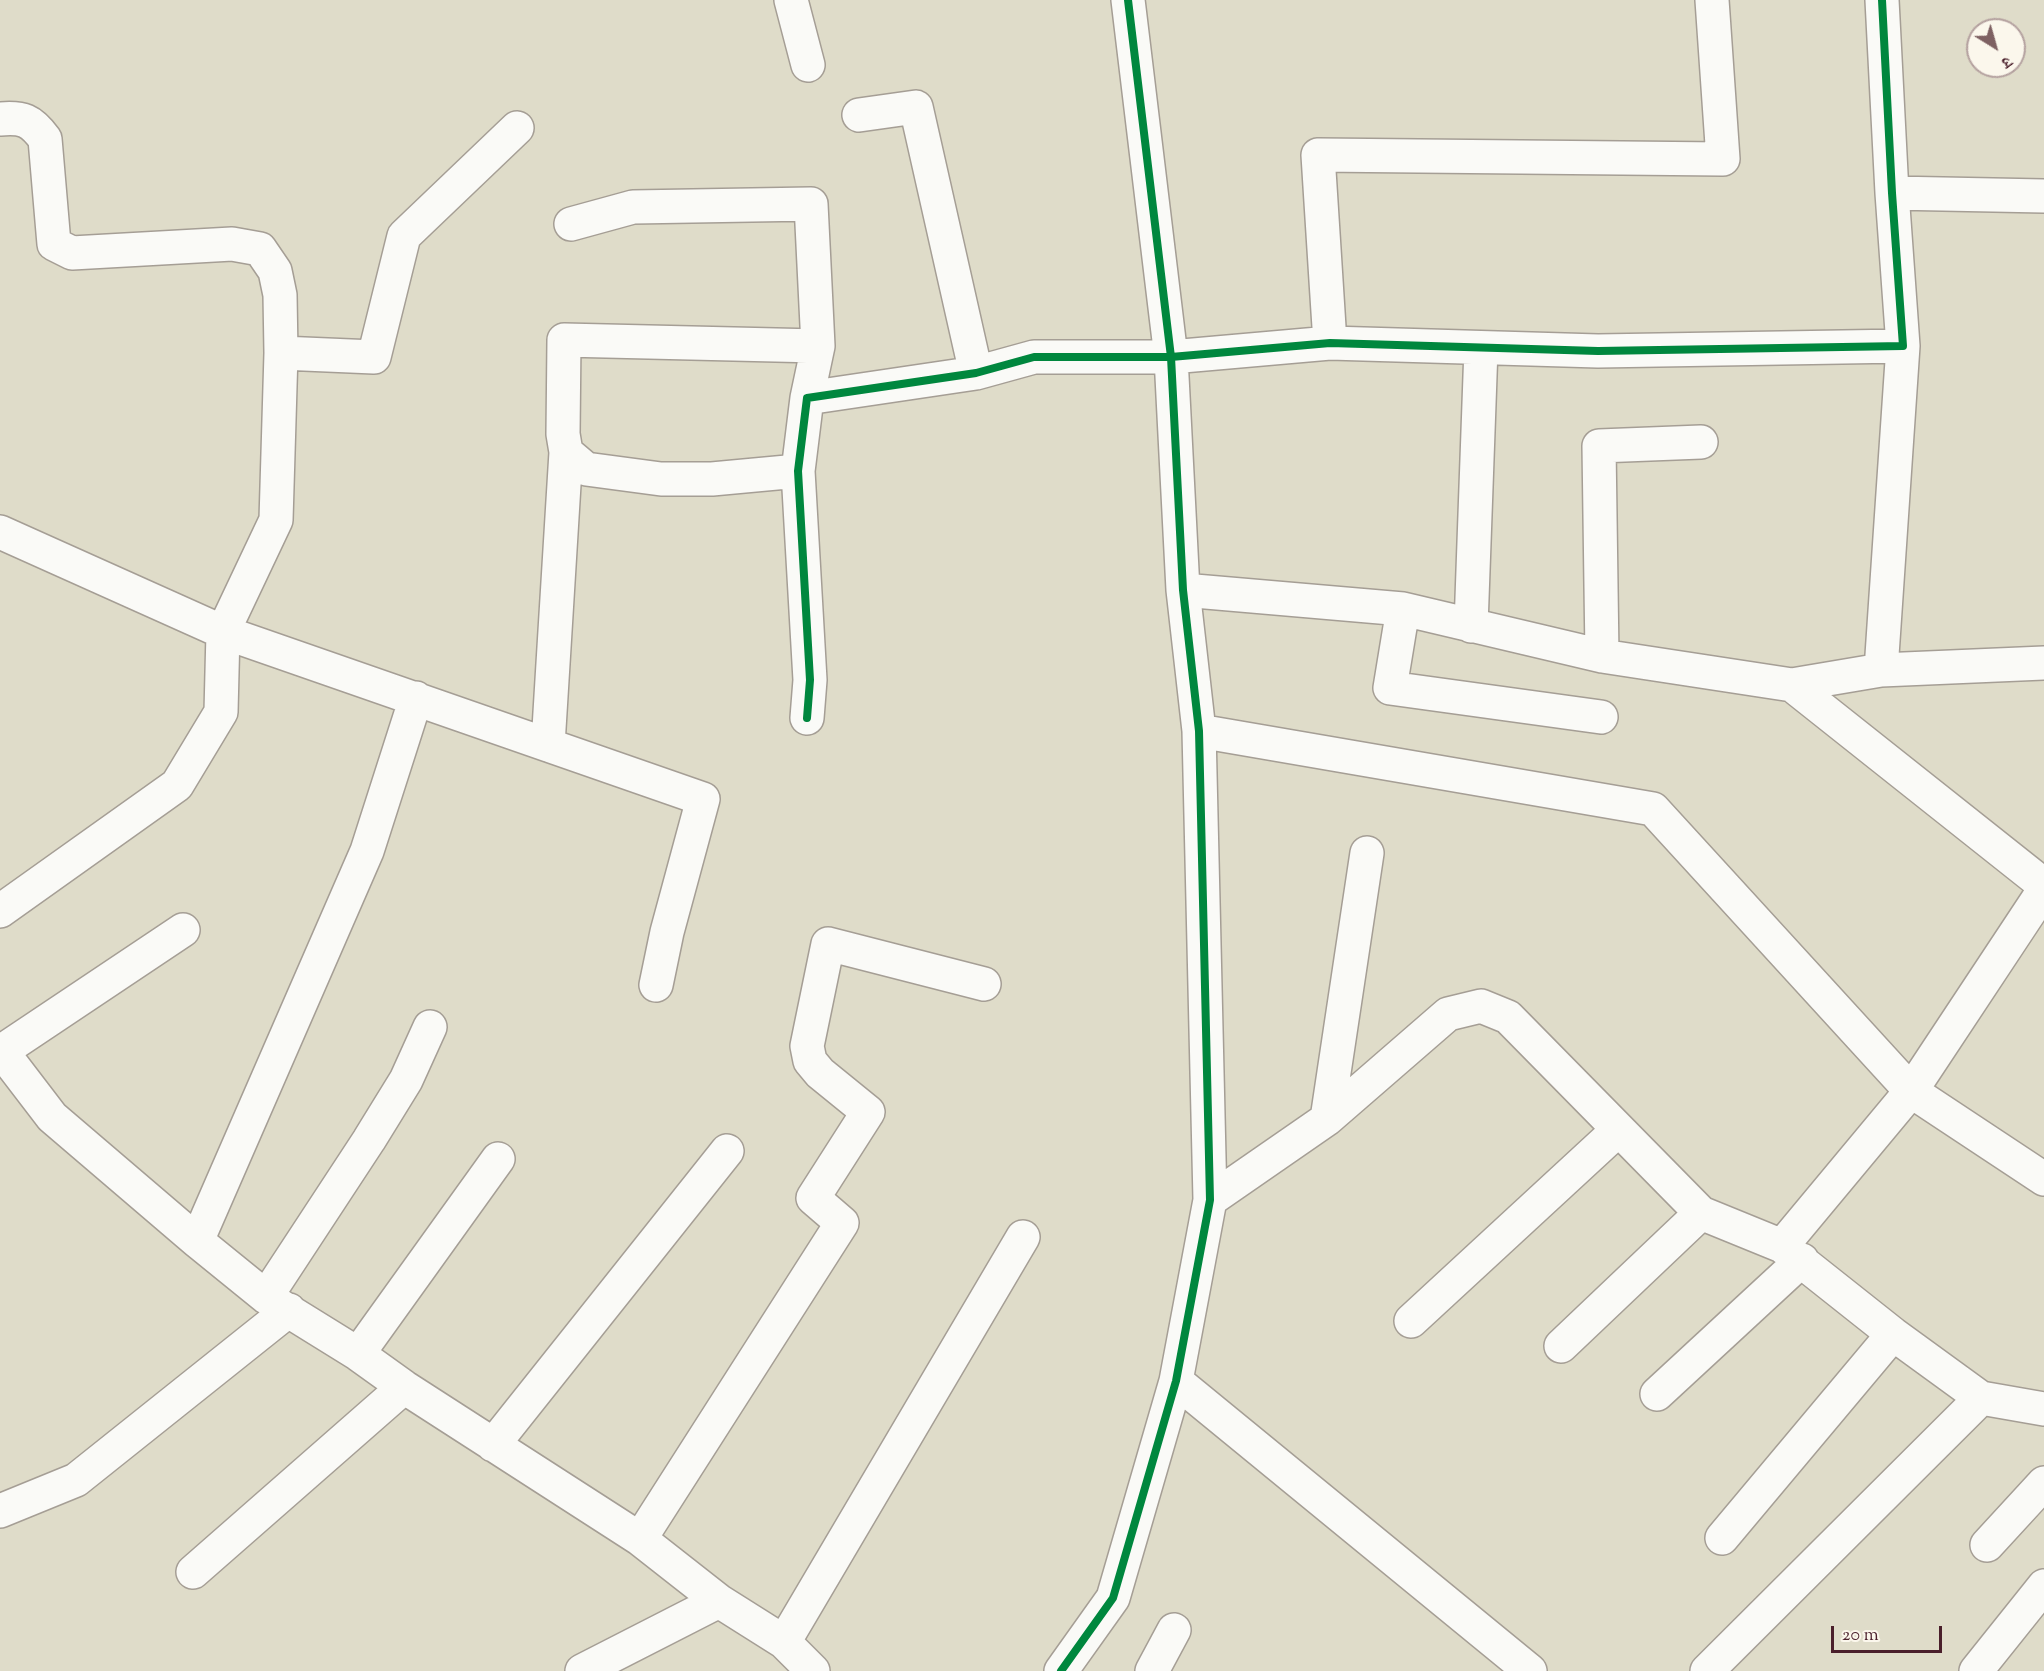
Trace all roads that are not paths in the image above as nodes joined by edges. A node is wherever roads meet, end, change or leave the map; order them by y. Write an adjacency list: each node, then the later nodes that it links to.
1 (791, 0): 5 (street)
2 (1128, 0): 17 (street)
3 (1712, 0): 12 (street)
4 (1882, 0): 9 (street)
5 (808, 65)
6 (859, 115): 18 (street)
7 (0, 118): 16 (street)
8 (518, 128): 16 (street)
9 (1892, 193): 10 (street); 14 (street)
10 (2044, 196)
11 (571, 224): 13 (street)
12 (1330, 343): 15 (street); 17 (street)
13 (819, 346): 19 (street); 21 (street)
14 (1903, 346): 15 (street); 30 (street)
15 (1481, 348): 26 (street)
16 (281, 352): 27 (street)
17 (1171, 357): 18 (street); 24 (street)
18 (976, 373): 19 (street)
19 (807, 398): 22 (street)
20 (1701, 442): 28 (street)
21 (566, 452): 22 (street); 36 (street)
22 (798, 471): 34 (street)
23 (0, 532): 27 (street)
24 (1183, 590): 25 (street); 35 (street)
25 (1403, 609): 26 (street); 33 (street)
26 (1471, 626): 28 (street)
27 (223, 632): 32 (street); 40 (street)
28 (1602, 657): 31 (street)
29 (2044, 663): 30 (street)
30 (1881, 670): 31 (street)
31 (1792, 685): 38 (street)
32 (416, 698): 36 (street); 55 (street)
33 (1601, 717)
34 (807, 718)
35 (1199, 731): 46 (street); 52 (street)
36 (548, 745): 43 (street)
37 (1367, 853): 47 (street)
38 (2044, 885)
39 (2044, 890): 46 (street)
40 (0, 911)
41 (183, 930): 45 (street)
42 (984, 984): 71 (street)
43 (656, 985)
44 (430, 1027): 57 (street)
45 (0, 1053): 55 (street)
46 (1911, 1090): 51 (street); 56 (street)
47 (1327, 1119): 48 (street); 52 (street)
48 (1618, 1130): 53 (street); 58 (street)
49 (727, 1151): 67 (street)
50 (498, 1159): 61 (street)
51 (2044, 1179)
52 (1210, 1200): 62 (street)
53 (1701, 1213): 56 (street); 60 (street)
54 (1023, 1237): 77 (street)
55 (197, 1241): 57 (street)
56 (1792, 1253): 59 (street); 64 (street)
57 (277, 1303): 61 (street); 69 (street)
58 (1411, 1322)
59 (1893, 1334): 65 (street); 70 (street)
60 (1561, 1346)
61 (358, 1354): 63 (street)
62 (1176, 1381): 80 (street); 82 (street)
63 (404, 1387): 67 (street); 73 (street)
64 (1657, 1394)
65 (1981, 1398): 66 (street); 83 (street)
66 (2044, 1409)
67 (493, 1445): 71 (street)
68 (2044, 1483): 72 (street)
69 (0, 1511)
70 (1722, 1538)
71 (640, 1539): 75 (street)
72 (1987, 1545)
73 (193, 1572)
74 (2044, 1586): 84 (street)
75 (719, 1601): 77 (street); 78 (street)
76 (1174, 1630): 81 (street)
77 (784, 1642): 79 (street)
78 (582, 1671)
79 (813, 1671)
80 (1061, 1671)
81 (1152, 1671)
82 (1530, 1671)
83 (1707, 1671)
84 (1976, 1671)

